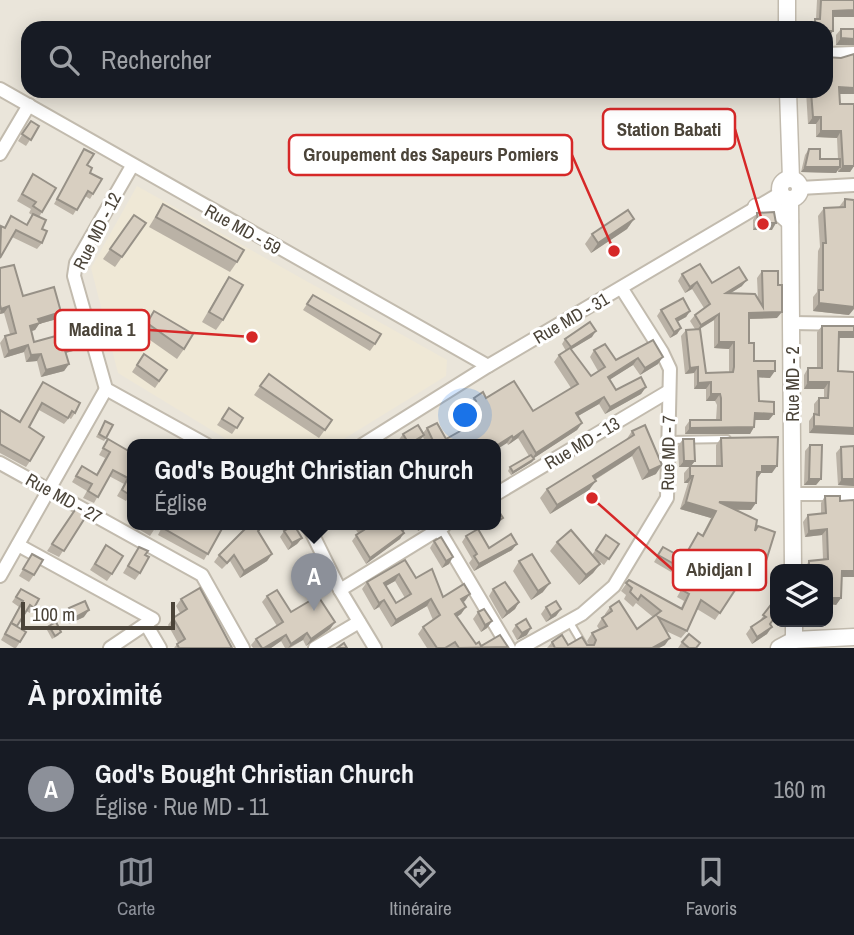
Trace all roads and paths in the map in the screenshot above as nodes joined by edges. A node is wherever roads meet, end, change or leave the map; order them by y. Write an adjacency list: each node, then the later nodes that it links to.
1 (787, 0): 2 (street)
2 (787, 21)
3 (854, 53): 4 (street)
4 (833, 54)
5 (0, 89): 7 (street, Rue MD - 59)
6 (788, 98): 11 (street, Rue MD - 2)
7 (29, 105): 8 (street); 9 (street, Rue MD - 59)
8 (0, 154)
9 (132, 166): 17 (street, Rue MD - 59); 18 (street, Rue MD - 12)
10 (854, 185): 11 (street)
11 (791, 190): 12 (street, Rue MD - 31); 13 (street, Rue MD - 2)
12 (756, 207): 13 (street); 14 (street, Rue MD - 31)
13 (790, 222): 15 (street, Rue MD - 2)
14 (622, 289): 17 (street, Rue MD - 31); 19 (street, Rue MD - 7)
15 (792, 323): 16 (street); 29 (street, Rue MD - 2)
16 (854, 324)
17 (488, 366): 20 (street, Rue MD - 31)
18 (106, 389): 21 (street); 27 (street)
19 (669, 391): 25 (street, Rue MD - 7); 28 (street, Rue MD - 13)
20 (381, 433): 22 (street, Rue MD - 31); 23 (street)
21 (196, 439)
22 (372, 439)
23 (384, 439)
24 (737, 439): 25 (lane)
25 (669, 440): 38 (street, Rue MD - 7)
26 (0, 463): 27 (street, Rue MD - 27)
27 (49, 489): 34 (street); 45 (street, Rue MD - 27)
28 (501, 491)
29 (792, 494): 30 (street); 35 (street, Rue MD - 2)
30 (854, 494)
31 (310, 530): 37 (street)
32 (433, 530): 37 (street)
33 (441, 530): 48 (street)
34 (18, 545): 36 (street); 40 (street)
35 (793, 564)
36 (0, 576)
37 (340, 590): 39 (street)
38 (569, 621): 49 (street, Rue MD - 7); 50 (lane)
39 (359, 622): 46 (street); 47 (street)
40 (147, 626): 43 (street); 44 (street)
41 (854, 637): 42 (street)
42 (796, 644): 51 (street)
43 (110, 648)
44 (160, 648)
45 (243, 648)
46 (315, 648)
47 (374, 648)
48 (509, 648)
49 (521, 648)
50 (585, 648)
51 (779, 648)

